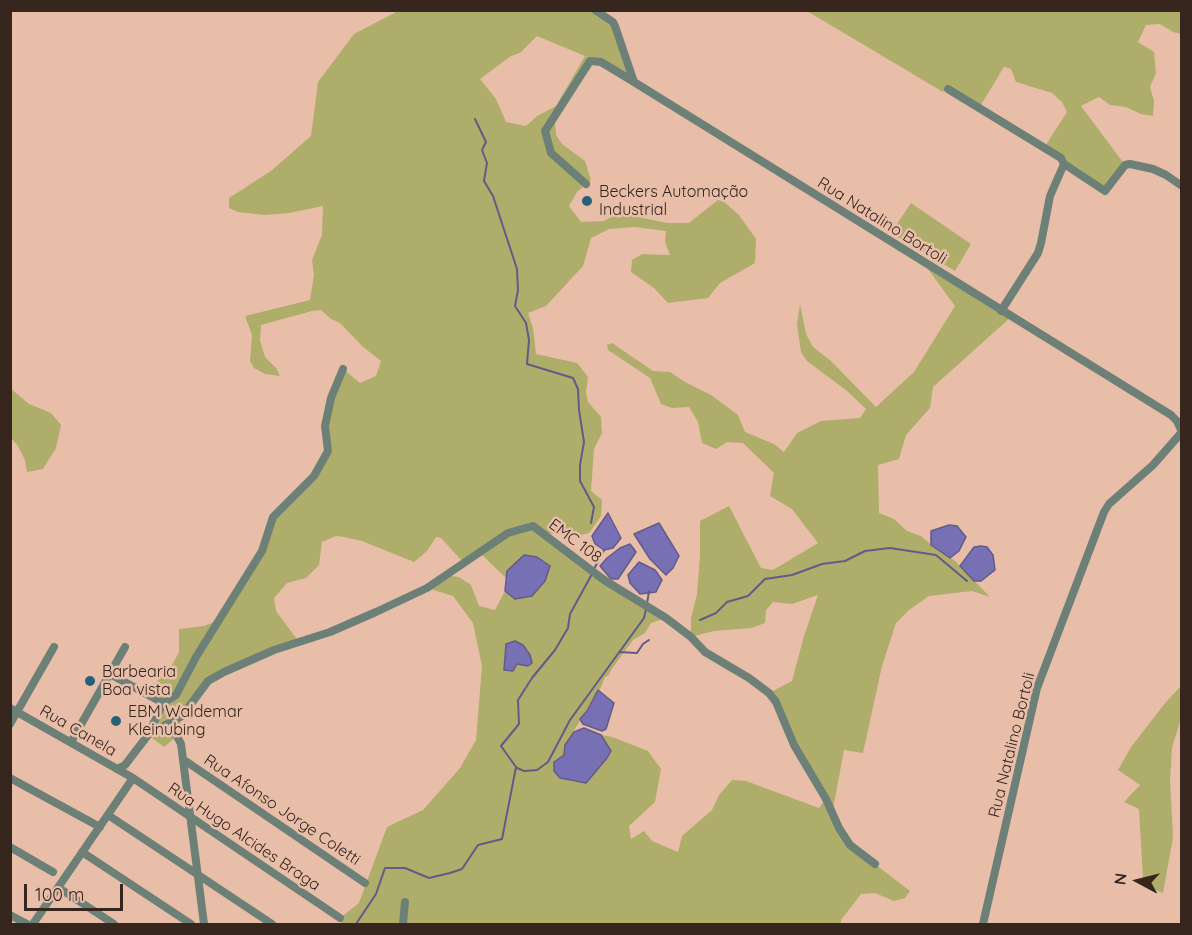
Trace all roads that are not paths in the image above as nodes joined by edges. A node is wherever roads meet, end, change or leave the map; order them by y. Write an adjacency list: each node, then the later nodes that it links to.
1 (595, 10): 2 (street)
2 (634, 82): 5 (street, Rua Natalino Bortoli); 7 (street, Rua Natalino Bortoli)
3 (948, 89): 4 (street)
4 (1064, 164): 6 (street); 7 (street)
5 (586, 184)
6 (1182, 186)
7 (1001, 311): 9 (street, Rua Natalino Bortoli)
8 (343, 369): 13 (street)
9 (1182, 432): 43 (street, Rua Natalino Bortoli)
10 (54, 647): 14 (street)
11 (125, 647): 12 (street)
12 (110, 674): 13 (street); 18 (street)
13 (163, 703): 17 (street)
14 (14, 710): 15 (street); 18 (street, Rua Canela)
15 (10, 724)
16 (165, 725): 17 (street, EMC 108); 19 (street); 28 (street, EMC 108)
17 (148, 735): 20 (street)
18 (71, 742): 20 (street, Rua Canela)
19 (184, 760): 24 (street); 31 (street, Rua Afonso Jorge Coletti)
20 (117, 769): 22 (street, Rua Canela)
21 (10, 777): 25 (street)
22 (133, 778): 23 (street); 24 (street, Rua Hugo Alcides Braga)
23 (108, 815): 25 (street); 30 (street)
24 (191, 818): 30 (street); 35 (street, Rua Hugo Alcides Braga)
25 (100, 827): 27 (street)
26 (10, 847): 29 (street)
27 (82, 852): 32 (street); 39 (street)
28 (875, 864)
29 (53, 872)
30 (198, 875): 40 (street); 41 (street)
31 (365, 883)
32 (59, 888): 37 (street); 38 (street)
33 (405, 902): 42 (street)
34 (10, 915): 36 (street)
35 (340, 918)
36 (27, 924)
37 (33, 924)
38 (114, 924)
39 (191, 924)
40 (204, 924)
41 (272, 924)
42 (403, 924)
43 (983, 924)

